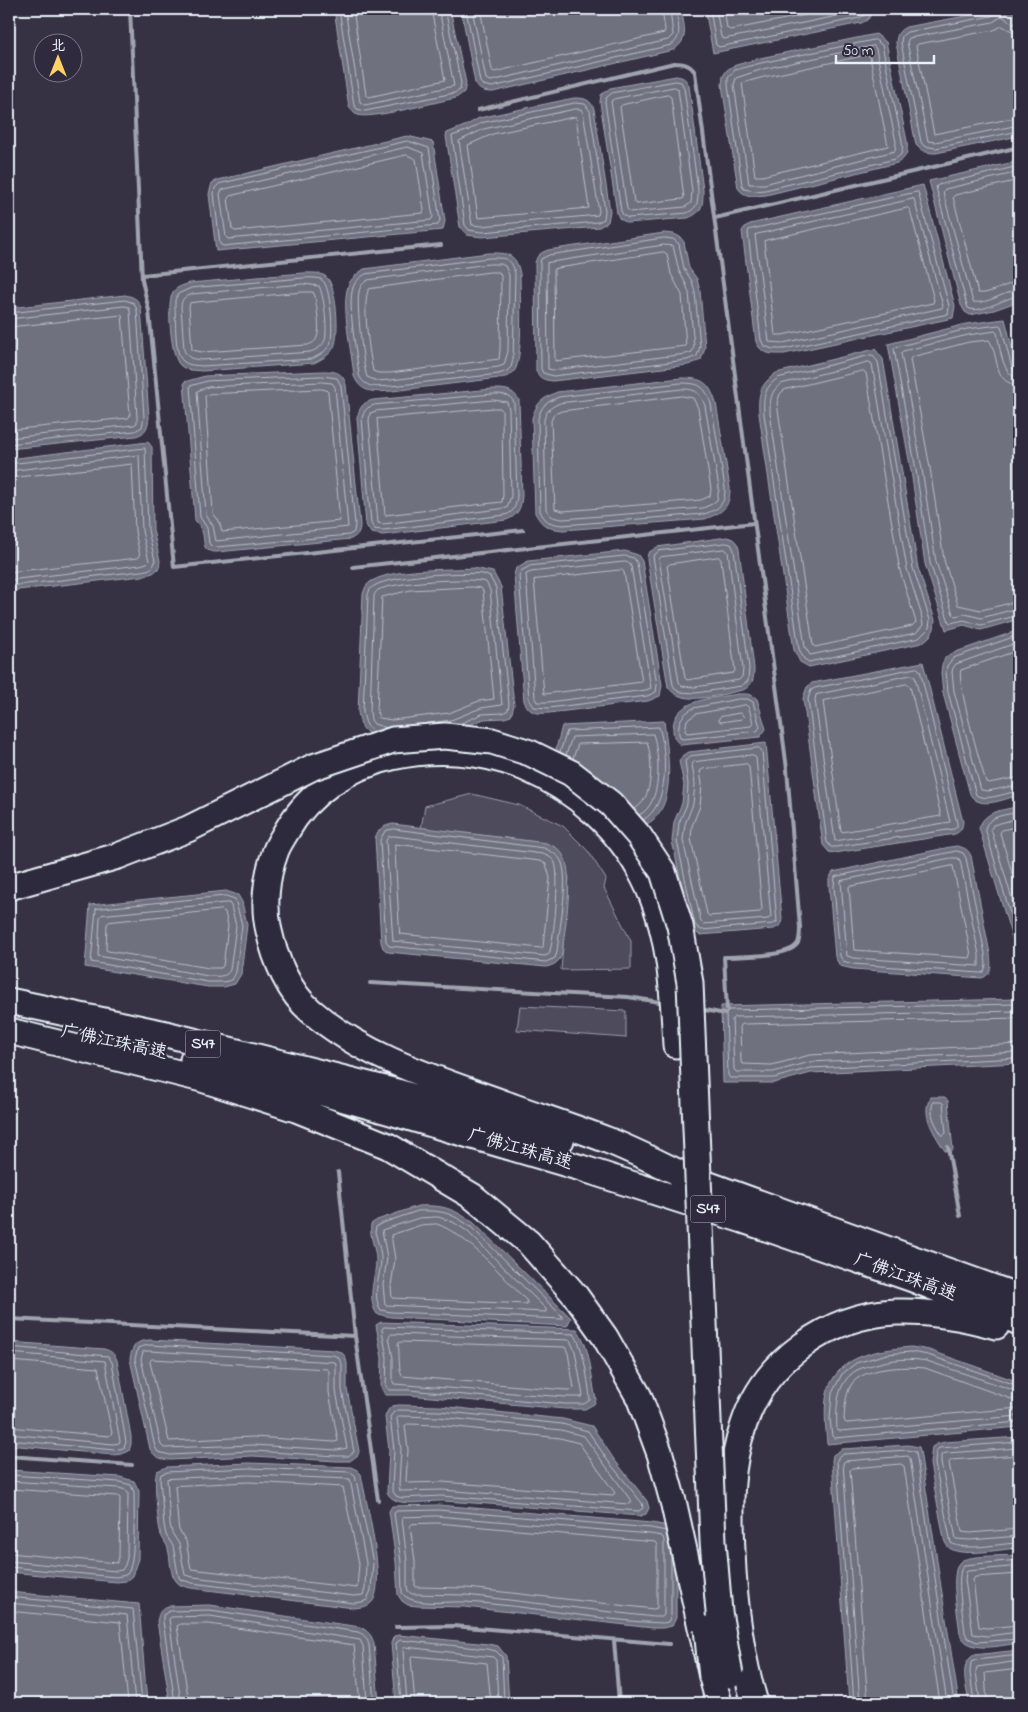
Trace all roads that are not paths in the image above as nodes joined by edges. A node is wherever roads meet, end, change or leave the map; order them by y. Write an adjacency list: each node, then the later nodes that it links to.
1 (9, 887): 10 (highway, bridge)
2 (9, 1001): 5 (highway, 广佛江珠高速 / S47)
3 (9, 1020): 5 (highway, 广佛江珠高速 / S47)
4 (9, 1031): 10 (highway, bridge)
5 (394, 1102): 6 (highway, 广佛江珠高速 / S47); 8 (highway, 广佛江珠高速 / S47)
6 (690, 1178): 7 (highway, 广佛江珠高速 / S47); 10 (highway, bridge)
7 (1019, 1297)
8 (1019, 1322)
9 (1019, 1332): 10 (highway)
10 (729, 1675): 11 (highway); 12 (highway); 13 (highway)
11 (719, 1703)
12 (737, 1703)
13 (755, 1703)

